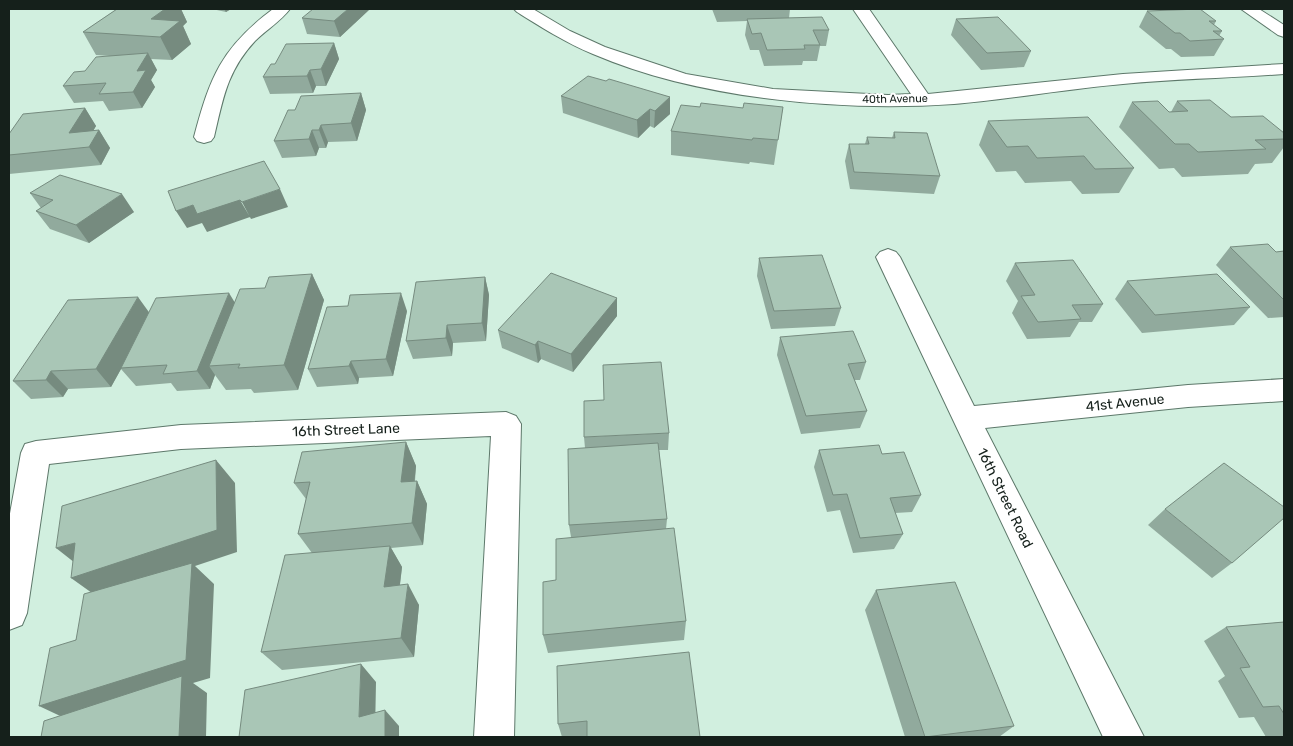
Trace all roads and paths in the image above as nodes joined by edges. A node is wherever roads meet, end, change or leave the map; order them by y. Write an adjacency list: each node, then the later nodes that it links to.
1 (282, 9): 8 (street)
2 (522, 9): 7 (street, 40th Avenue)
3 (861, 9): 7 (street)
4 (1249, 9): 5 (street)
5 (1284, 32)
6 (1284, 69): 7 (street, 40th Avenue)
7 (923, 99)
8 (204, 137)
9 (888, 257): 11 (street, 16th Street Road)
10 (1284, 390): 11 (street, 41st Avenue)
11 (966, 418): 14 (street, 16th Street Road)
12 (9, 613): 13 (street, 16th Street Lane)
13 (494, 737)
14 (1124, 737)

